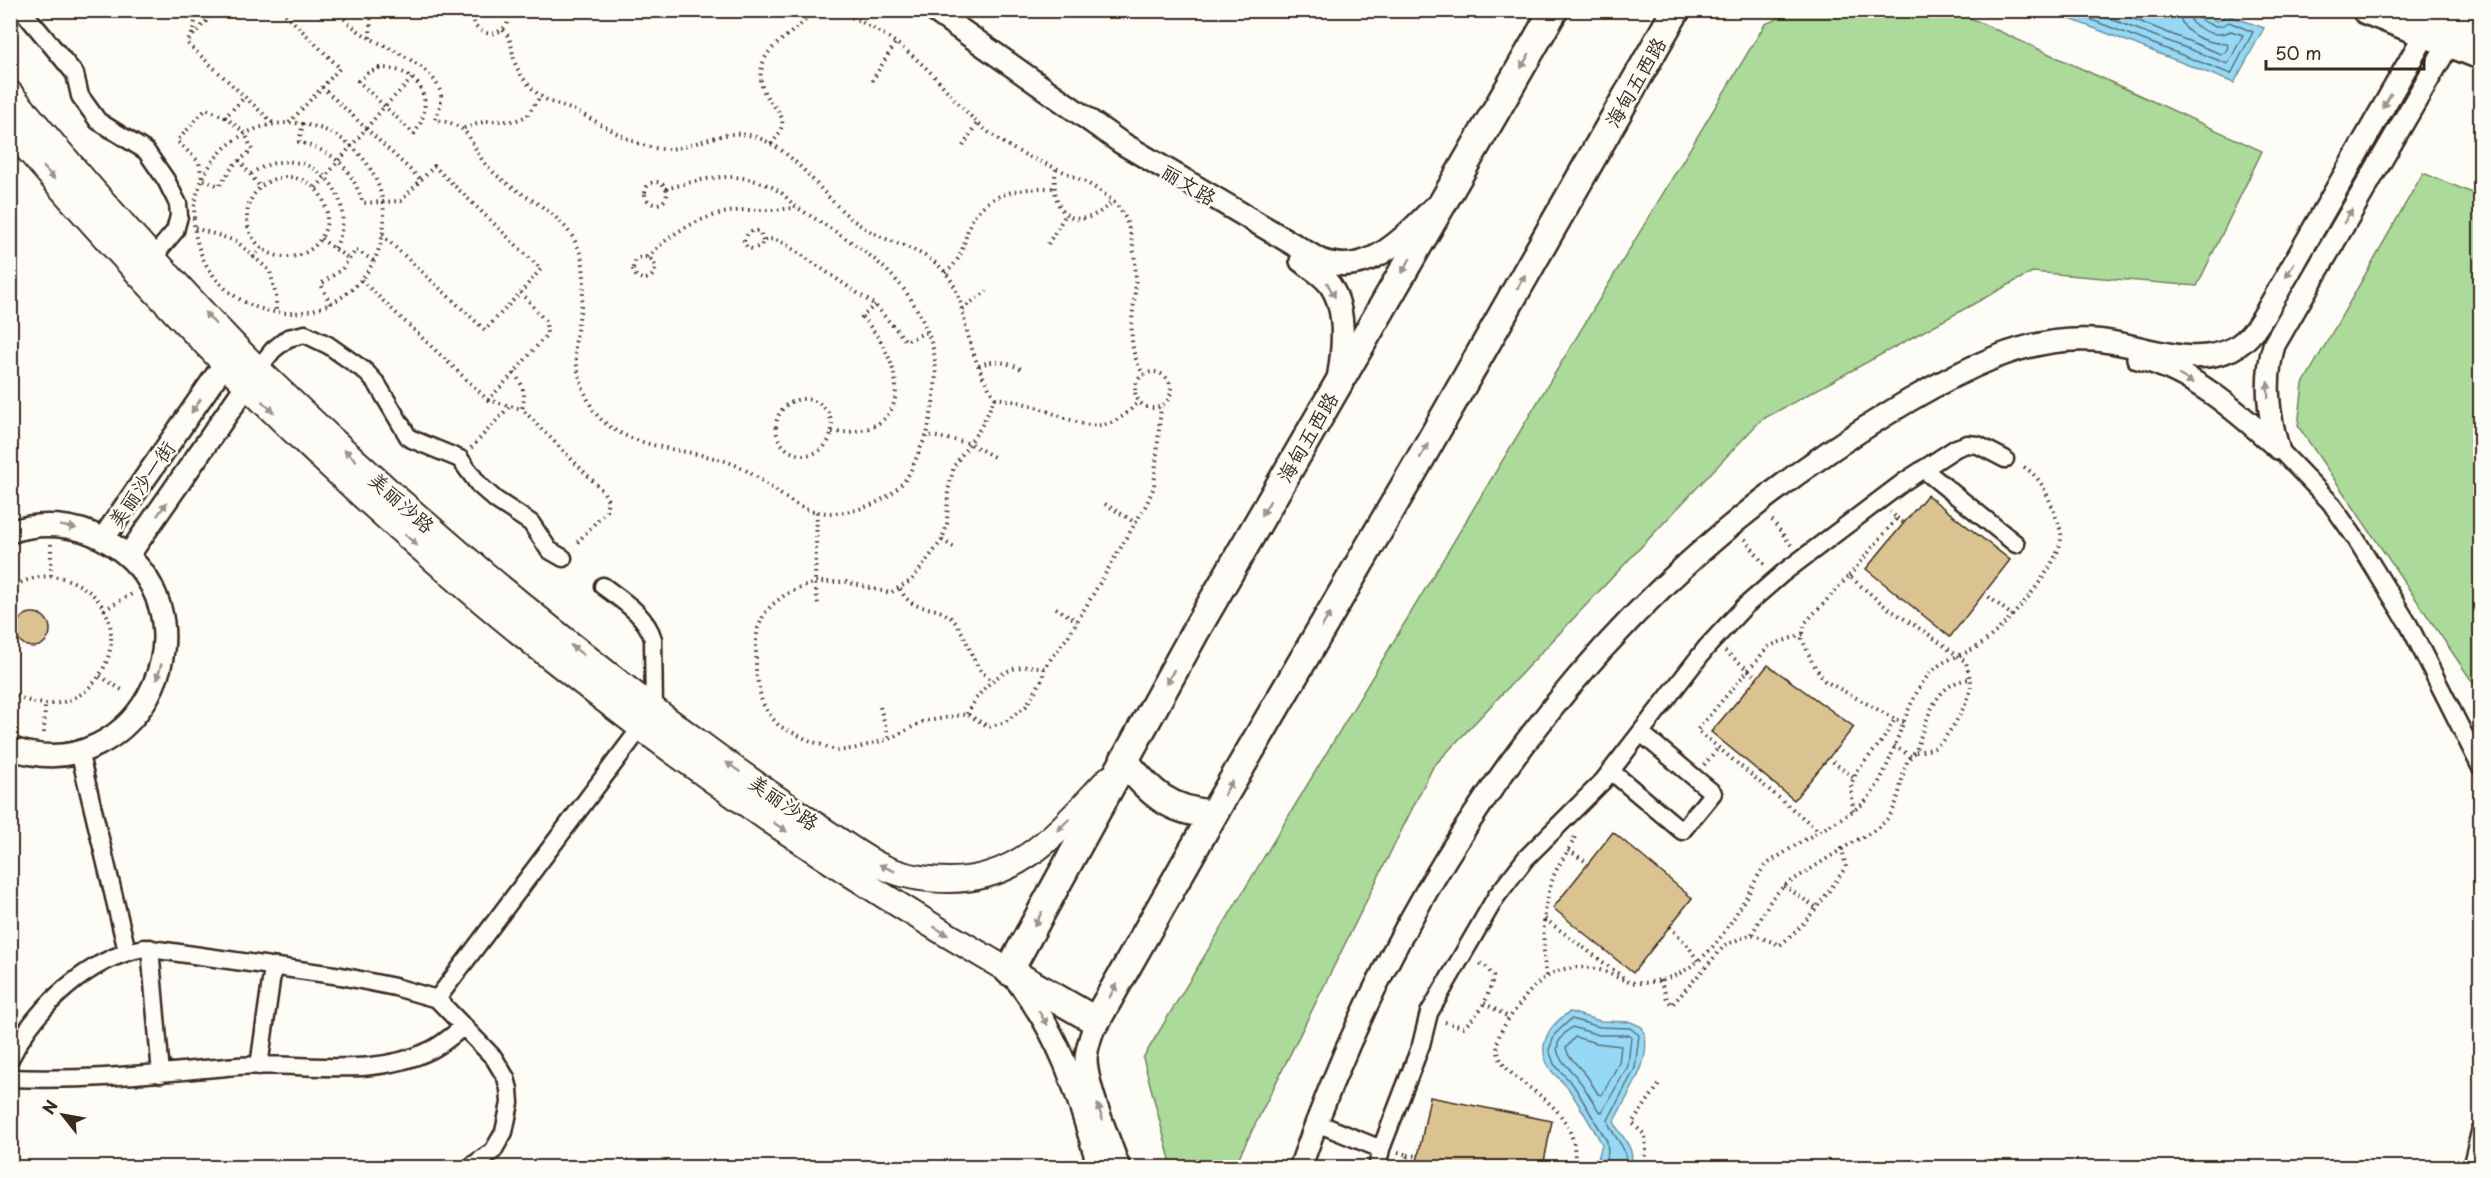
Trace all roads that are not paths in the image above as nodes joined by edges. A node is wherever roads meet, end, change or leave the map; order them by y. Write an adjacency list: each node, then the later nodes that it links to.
1 (21, 10): 12 (street)
2 (920, 10): 15 (street, 丽文路, one-way to 15)
3 (933, 10): 11 (street, 丽文路)
4 (1554, 10): 11 (main road, 海甸五西路, one-way to 11)
5 (1676, 10): 34 (main road, 海甸五西路, one-way to 5)
6 (2366, 10): 7 (main road)
7 (2447, 26): 8 (main road); 18 (street, one-way to 7); 47 (street, one-way to 47)
8 (2481, 55)
9 (10, 93): 12 (main road, 美丽沙路)
10 (10, 129): 13 (main road, 美丽沙路, one-way to 13)
11 (1450, 190): 15 (main road, 海甸五西路, one-way to 15)
12 (153, 256): 13 (main road, 美丽沙路, one-way to 12)
13 (230, 355): 14 (main road, 美丽沙路); 16 (street, 美丽沙一街, one-way to 16)
14 (253, 378): 17 (street, 美丽沙一街); 25 (street); 27 (main road, 美丽沙路)
15 (1336, 390): 31 (main road, 海甸五西路, one-way to 31)
16 (180, 429): 17 (street, 美丽沙一街); 22 (street, 美丽沙一街)
17 (205, 447): 24 (street, 美丽沙一街, one-way to 17)
18 (2278, 448): 32 (street); 47 (street, one-way to 18)
19 (2005, 459): 20 (street)
20 (1923, 469): 23 (street); 28 (street)
21 (10, 532): 22 (street, 美丽沙一街, one-way to 22)
22 (103, 539): 24 (street, 美丽沙一街)
23 (2016, 544)
24 (128, 556): 30 (street, 美丽沙一街, one-way to 30)
25 (563, 558)
26 (603, 586): 27 (street)
27 (647, 719): 35 (main road, 美丽沙路); 40 (street)
28 (1641, 733): 33 (street); 33 (street)
29 (10, 748): 30 (street, 美丽沙一街)
30 (79, 751): 37 (street)
31 (1121, 764): 34 (main road); 35 (main road, one-way to 35); 39 (main road, 海甸五西路, one-way to 39)
32 (2481, 766)
33 (1611, 771): 49 (street)
34 (1213, 814): 41 (main road, 海甸五西路, one-way to 34)
35 (844, 857): 39 (main road, one-way to 39)
36 (150, 948): 37 (street); 38 (street); 45 (street)
37 (127, 951): 43 (street)
38 (273, 967): 40 (street); 44 (street)
39 (1009, 970): 41 (main road); 51 (street, one-way to 51)
40 (437, 999): 42 (street)
41 (1096, 1021): 52 (street, one-way to 41)
42 (464, 1026): 44 (street); 50 (street)
43 (10, 1059)
44 (259, 1066): 45 (street)
45 (161, 1074): 46 (street)
46 (10, 1078)
47 (1322, 1125): 49 (street); 53 (street); 54 (street)
48 (2481, 1132): 56 (street)
49 (1381, 1149): 55 (street)
50 (469, 1167)
51 (1099, 1167)
52 (1119, 1167)
53 (1300, 1167)
54 (1314, 1167)
55 (1377, 1167)
56 (2471, 1167)

